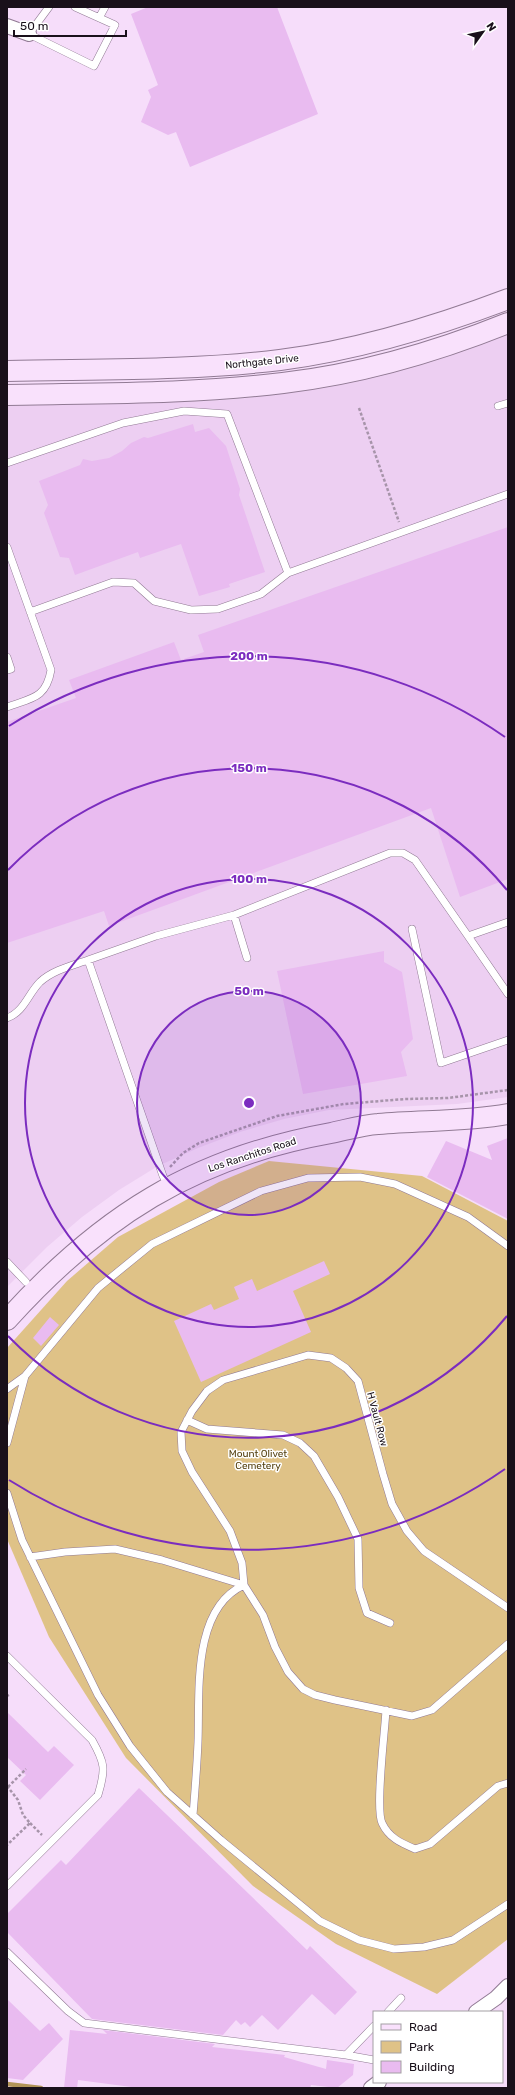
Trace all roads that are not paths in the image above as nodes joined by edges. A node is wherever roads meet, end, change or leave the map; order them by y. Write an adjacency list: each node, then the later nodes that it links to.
1 (49, 7): 6 (lane)
2 (75, 7): 4 (lane)
3 (105, 7): 4 (lane)
4 (99, 18): 6 (lane)
5 (7, 26): 6 (street)
6 (29, 34)
7 (508, 299): 9 (street, Northgate Drive)
8 (508, 323): 10 (street)
9 (7, 371)
10 (7, 395)
11 (508, 403): 12 (lane)
12 (498, 406)
13 (7, 464): 16 (lane)
14 (508, 494): 16 (lane)
15 (7, 547): 17 (lane)
16 (288, 573): 17 (lane)
17 (30, 612): 20 (lane)
18 (7, 657): 19 (lane)
19 (7, 670)
20 (7, 707)
21 (234, 915): 24 (lane); 25 (lane); 26 (lane)
22 (508, 922): 24 (lane)
23 (412, 929): 29 (lane)
24 (468, 936): 27 (lane)
25 (247, 958)
26 (88, 960): 28 (lane); 31 (lane)
27 (508, 994)
28 (7, 1018)
29 (508, 1040)
30 (508, 1114): 31 (street, Los Ranchitos Road)
31 (165, 1181): 34 (street, Los Ranchitos Road); 36 (street, Los Ranchitos Road)
32 (508, 1246): 37 (lane)
33 (7, 1262): 34 (lane)
34 (26, 1282): 35 (street, Los Ranchitos Road)
35 (7, 1303)
36 (7, 1320)
37 (25, 1376): 38 (lane); 40 (lane)
38 (7, 1389)
39 (187, 1420): 43 (lane, H Vault Row); 44 (lane, H Vault Row); 45 (lane)
40 (7, 1443)
41 (7, 1493): 42 (lane)
42 (30, 1557): 43 (lane); 50 (lane)
43 (244, 1585): 48 (lane); 50 (lane)
44 (508, 1608)
45 (390, 1623)
46 (508, 1644): 48 (lane)
47 (7, 1656): 51 (lane)
48 (386, 1710): 49 (lane)
49 (508, 1783)
50 (193, 1815): 52 (lane)
51 (7, 1886)
52 (508, 1904)
53 (7, 1952): 59 (lane)
54 (508, 1986): 57 (street)
55 (401, 1998): 56 (lane)
56 (389, 2011)
57 (477, 2011)
58 (373, 2027): 59 (lane)
59 (346, 2055): 60 (lane)
60 (373, 2060)

